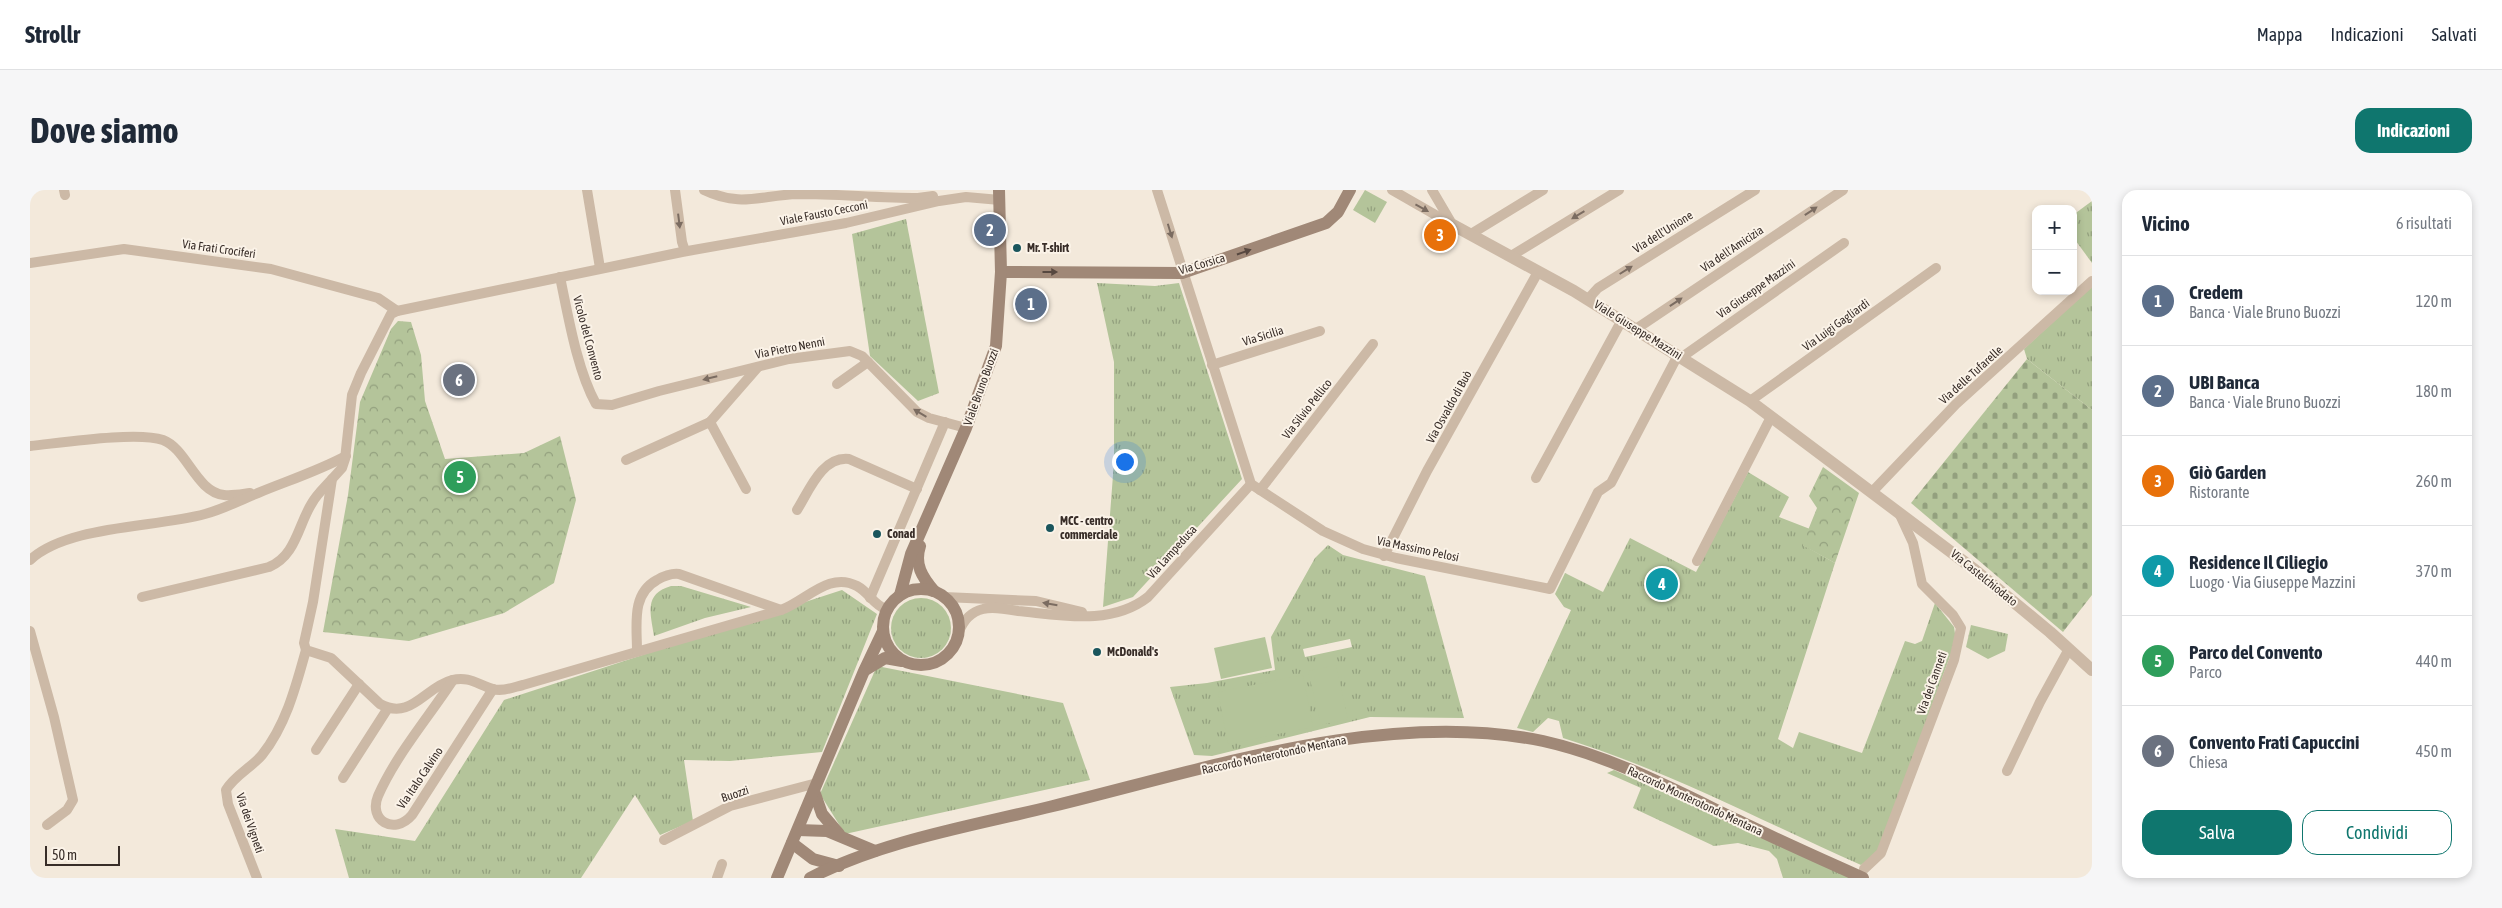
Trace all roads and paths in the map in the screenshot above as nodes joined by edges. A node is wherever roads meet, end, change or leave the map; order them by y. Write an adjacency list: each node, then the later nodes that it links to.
1 (586, 190): 21 (street)
2 (675, 190): 18 (street, one-way to 18)
3 (704, 190): 13 (street)
4 (1157, 190): 25 (street, one-way to 25)
5 (1350, 190): 25 (main road, Via Corsica, one-way to 5)
6 (1392, 190): 15 (street, Viale Giuseppe Mazzini, one-way to 15)
7 (1432, 190): 15 (street)
8 (1543, 190): 16 (street)
9 (1620, 190): 19 (street, one-way to 19)
10 (1755, 190): 28 (street, Via dell'Unione, one-way to 10)
11 (1843, 190): 31 (street, Via dell'Amicizia, one-way to 11)
12 (964, 193): 13 (street, Viale Fausto Cecconi); 14 (street, Viale Fausto Cecconi)
13 (948, 194): 18 (street, Viale Fausto Cecconi)
14 (1000, 195): 23 (main road, Viale Bruno Buozzi)
15 (1453, 225): 16 (street, Viale Giuseppe Mazzini)
16 (1471, 234): 19 (street, Viale Giuseppe Mazzini)
17 (1844, 243): 34 (street, Via Giuseppe Mazzini)
18 (684, 251): 21 (street, Viale Fausto Cecconi)
19 (1510, 256): 24 (street, Viale Giuseppe Mazzini)
20 (30, 263): 29 (street, Via Frati Crociferi)
21 (600, 268): 26 (street, Viale Fausto Cecconi)
22 (1936, 268): 39 (street, Via Luigi Gagliardi)
23 (1001, 272): 25 (main road, Via Corsica, one-way to 25); 44 (main road, Viale Bruno Buozzi)
24 (1538, 272): 28 (street, Viale Giuseppe Mazzini); 58 (street, Via Osvaldo di Buò)
25 (1182, 273): 36 (street)
26 (560, 277): 29 (street, Viale Fausto Cecconi); 40 (street, Vicolo del Convento)
27 (2092, 281): 53 (street, Via delle Tufarelle)
28 (1588, 299): 30 (street, Viale Giuseppe Mazzini)
29 (397, 311): 46 (street)
30 (1622, 320): 31 (street, Viale Giuseppe Mazzini); 48 (street)
31 (1636, 329): 34 (street, Viale Giuseppe Mazzini)
32 (1320, 331): 36 (street, Via Sicilia)
33 (1373, 344): 50 (street, Via Silvio Pellico)
34 (1680, 356): 39 (street, Viale Giuseppe Mazzini); 58 (street, Via Massimo Pelosi)
35 (868, 362): 37 (street, Via Pietro Nenni); 38 (street); 43 (street, Via Pietro Nenni, one-way to 35)
36 (1212, 364): 50 (street)
37 (758, 367): 40 (street, Via Pietro Nenni, one-way to 40); 42 (street)
38 (837, 384)
39 (1750, 401): 41 (street, Viale Giuseppe Mazzini)
40 (596, 404)
41 (1771, 416): 53 (street, Viale Giuseppe Mazzini); 60 (street)
42 (710, 422): 47 (street); 51 (street)
43 (946, 422): 44 (street, Via Pietro Nenni); 52 (street)
44 (966, 428): 57 (main road, Viale Bruno Buozzi)
45 (30, 446): 54 (street)
46 (346, 456): 49 (street); 54 (street)
47 (626, 460)
48 (1536, 478)
49 (332, 479): 63 (street); 72 (street)
50 (1256, 487): 58 (street, Via Massimo Pelosi); 67 (street, Via Lampedusa)
51 (746, 489)
52 (917, 489): 55 (street); 64 (street)
53 (1872, 492): 56 (street, Via Castelchiodato)
54 (257, 493): 59 (street)
55 (797, 510)
56 (1897, 510): 71 (street, Via Castelchiodato); 93 (street, Via dei Canneti)
57 (927, 516): 61 (main road, Viale Bruno Buozzi); 62 (main road, Viale Bruno Buozzi)
58 (1384, 556)
59 (30, 560)
60 (1697, 562)
61 (939, 594): 62 (main road); 67 (street, Via Lampedusa, one-way to 61); 70 (main road)
62 (900, 595): 66 (main road)
63 (142, 597)
64 (870, 598): 65 (street); 66 (street)
65 (781, 610): 73 (street); 73 (street)
66 (887, 610): 69 (main road)
67 (1098, 615): 70 (street, Via Lampedusa)
68 (30, 631): 85 (street)
69 (883, 631): 74 (main road); 76 (main road)
70 (959, 632): 74 (main road)
71 (2069, 649): 75 (street, Via Castelchiodato); 82 (street)
72 (306, 650): 78 (street); 94 (street, Via dei Vigneti)
73 (637, 651): 79 (street)
74 (905, 662): 76 (main road)
75 (2092, 670)
76 (864, 671): 84 (main road)
77 (453, 680): 79 (street); 79 (street, Via Italo Calvino); 80 (street)
78 (359, 684): 80 (street); 81 (street)
79 (494, 689)
80 (388, 708): 83 (street)
81 (316, 750)
82 (2007, 771)
83 (342, 778)
84 (816, 787): 86 (main road); 87 (main road); 88 (street, Buozzi)
85 (47, 825)
86 (798, 830): 87 (main road); 89 (main road)
87 (841, 835): 90 (main road)
88 (664, 840)
89 (792, 843): 92 (main road); 96 (main road)
90 (876, 850): 92 (main road, Raccordo Monterotondo Mentana); 93 (main road, Raccordo Monterotondo Mentana)
91 (722, 864): 95 (street)
92 (839, 866): 97 (main road, Raccordo Monterotondo Mentana)
93 (1863, 873)
94 (257, 878)
95 (717, 878)
96 (777, 878)
97 (810, 878)

